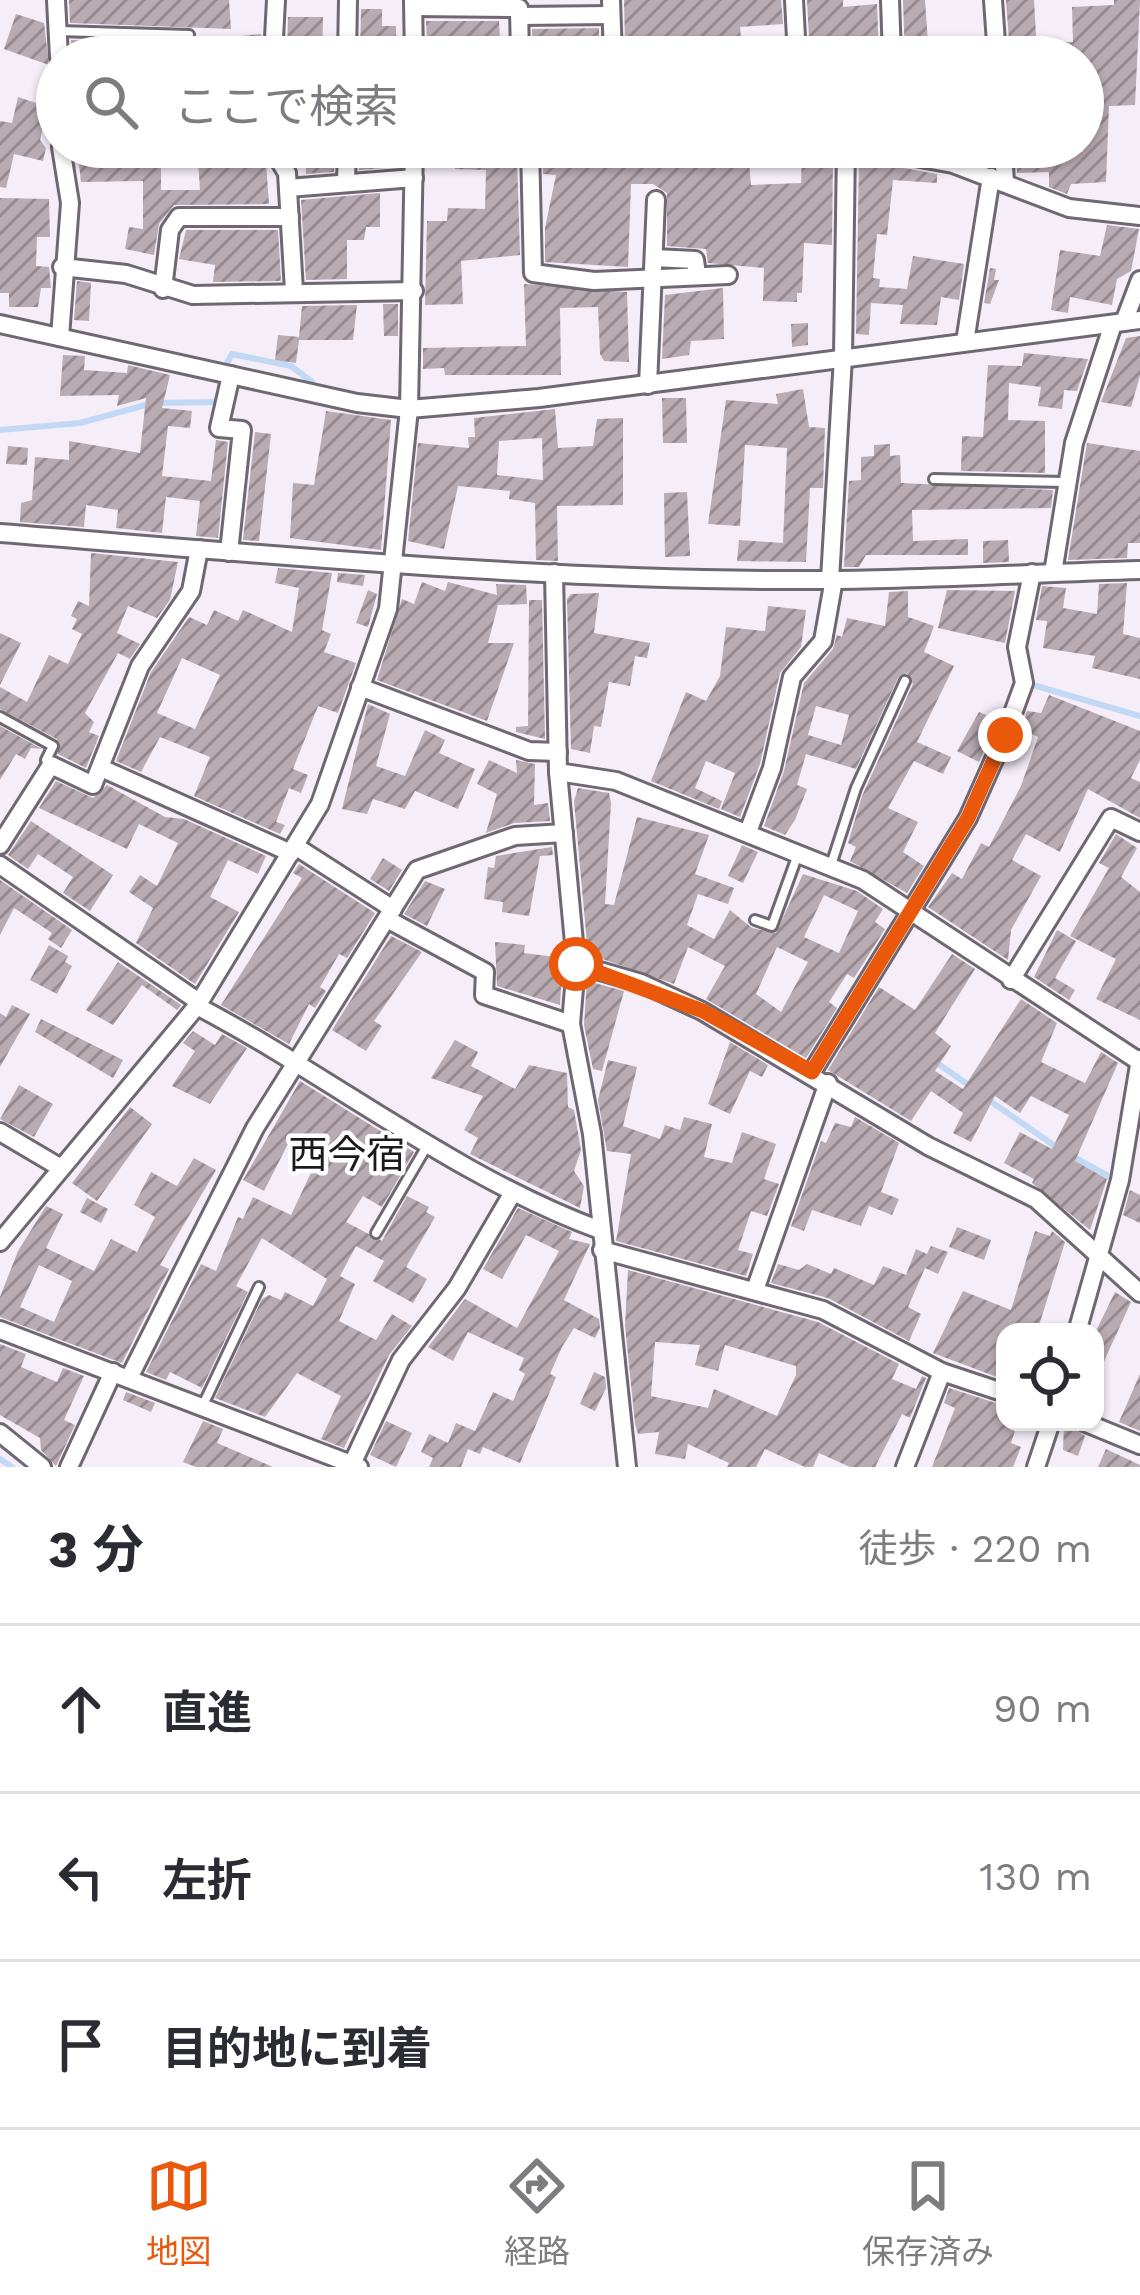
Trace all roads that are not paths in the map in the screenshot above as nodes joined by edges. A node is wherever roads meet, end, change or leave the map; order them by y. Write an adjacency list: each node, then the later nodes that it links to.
1 (56, 0): 10 (street)
2 (276, 0): 13 (street)
3 (348, 0): 14 (street)
4 (794, 0): 17 (street)
5 (890, 0): 18 (street)
6 (993, 0): 19 (street)
7 (413, 4): 9 (street); 15 (street)
8 (611, 8): 9 (street)
9 (519, 16): 16 (street)
10 (58, 31): 11 (lane); 12 (street)
11 (190, 35)
12 (58, 36)
13 (274, 36)
14 (347, 36)
15 (414, 36)
16 (519, 36)
17 (796, 36)
18 (891, 36)
19 (996, 36)
20 (64, 168): 36 (street)
21 (284, 168): 31 (street)
22 (346, 168): 30 (street)
23 (414, 168): 28 (street)
24 (530, 168): 40 (street)
25 (846, 168): 48 (street)
26 (960, 168): 29 (street)
27 (1000, 168): 29 (street)
28 (414, 178): 30 (street); 43 (street)
29 (998, 180): 33 (street); 47 (street)
30 (346, 182): 31 (street)
31 (288, 188): 34 (street)
32 (656, 200): 35 (street)
33 (1140, 216)
34 (290, 217): 41 (street); 42 (street)
35 (654, 258): 38 (street); 40 (street)
36 (62, 267): 41 (street); 46 (street)
37 (728, 274): 38 (street)
38 (697, 275): 40 (street)
39 (1140, 280): 44 (street)
40 (652, 281): 50 (street)
41 (163, 289): 42 (street)
42 (294, 291): 43 (street)
43 (414, 291): 51 (street)
44 (1126, 322): 47 (street); 53 (street)
45 (0, 324): 46 (street)
46 (60, 337): 49 (street)
47 (965, 342): 48 (street)
48 (843, 357): 50 (street); 62 (street)
49 (231, 375): 51 (street); 56 (street)
50 (648, 385): 51 (street)
51 (409, 409): 57 (street)
52 (934, 479): 53 (lane)
53 (1068, 483): 59 (street)
54 (0, 533): 55 (street)
55 (199, 549): 56 (street); 68 (street)
56 (229, 552): 57 (street)
57 (391, 566): 60 (street); 64 (street)
58 (1140, 570): 59 (street)
59 (1053, 572): 61 (street)
60 (554, 573): 62 (street); 66 (street)
61 (1032, 573): 62 (street); 77 (street)
62 (832, 579): 69 (street)
63 (905, 681): 76 (lane)
64 (360, 687): 66 (street); 73 (street)
65 (0, 717): 67 (lane)
66 (558, 762): 69 (street); 71 (street)
67 (51, 765): 68 (street); 72 (street)
68 (100, 768): 73 (street)
69 (748, 832): 74 (street)
70 (1140, 832): 81 (street)
71 (564, 833): 78 (street); 80 (street)
72 (0, 844)
73 (293, 850): 78 (street); 82 (street)
74 (798, 852): 76 (street); 79 (lane)
75 (0, 865): 82 (street)
76 (831, 865): 77 (street)
77 (907, 912): 81 (street); 86 (street)
78 (390, 914): 83 (street); 84 (street)
79 (755, 920)
80 (576, 964): 83 (street); 86 (street)
81 (1011, 980): 85 (street)
82 (198, 1004): 84 (street); 89 (street)
83 (572, 1024): 91 (street)
84 (295, 1058): 88 (street); 102 (street)
85 (1140, 1061): 95 (street)
86 (820, 1077): 95 (street); 97 (street)
87 (0, 1132): 89 (street)
88 (430, 1142): 90 (street); 92 (lane)
89 (61, 1168): 93 (street)
90 (512, 1194): 91 (street); 109 (street)
91 (600, 1230): 94 (street)
92 (376, 1233)
93 (0, 1242)
94 (602, 1250): 97 (street); 112 (street)
95 (1100, 1252): 98 (street); 99 (street)
96 (259, 1287): 104 (lane)
97 (754, 1290): 101 (street)
98 (1140, 1292)
99 (1080, 1323)
100 (0, 1330): 102 (street)
101 (942, 1372): 103 (street); 113 (street)
102 (121, 1375): 104 (street); 111 (street)
103 (996, 1390)
104 (203, 1406): 109 (street)
105 (1104, 1430): 108 (street)
106 (1048, 1431): 114 (street)
107 (0, 1433): 110 (street)
108 (1140, 1445)
109 (355, 1466)
110 (42, 1467)
111 (69, 1467)
112 (627, 1467)
113 (905, 1467)
114 (1036, 1467)

